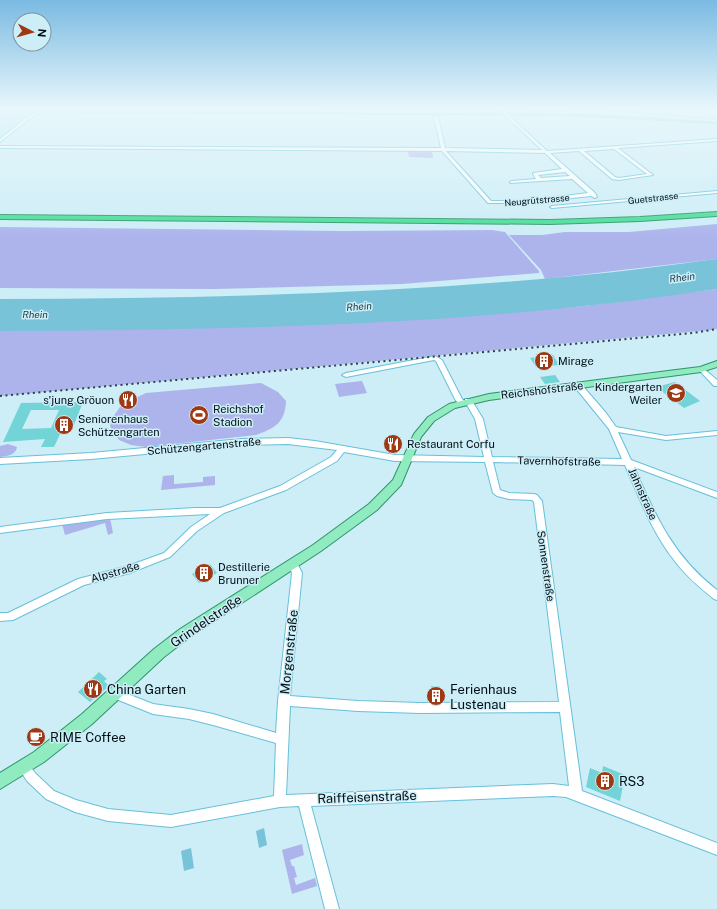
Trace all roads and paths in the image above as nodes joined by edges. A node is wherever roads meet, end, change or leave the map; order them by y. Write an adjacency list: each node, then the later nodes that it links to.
1 (444, 152): 10 (street, Neugrütstrasse)
2 (546, 152): 5 (street)
3 (583, 152): 4 (street)
4 (621, 152)
5 (567, 170): 6 (street); 7 (street)
6 (574, 177): 7 (street); 10 (street)
7 (540, 180): 8 (street)
8 (512, 182)
9 (717, 192): 11 (street, Guetstrasse)
10 (593, 194): 11 (street)
11 (602, 202): 12 (street, Guetstrasse)
12 (552, 207)
13 (717, 212): 14 (highway); 15 (highway)
14 (0, 213)
15 (0, 217)
16 (717, 364): 17 (main road, Reichshofstraße)
17 (701, 369): 19 (street); 20 (main road, Reichshofstraße)
18 (346, 375): 21 (street)
19 (717, 384)
20 (578, 386): 21 (main road, Reichshofstraße); 22 (street, Jahnstraße)
21 (465, 402): 25 (main road, Reichshofstraße); 26 (street)
22 (613, 430): 23 (street); 28 (street, Jahnstraße)
23 (717, 433)
24 (342, 449): 25 (street, Schützengartenstraße); 27 (street, Schützengartenstraße); 30 (street, Alpstraße)
25 (408, 459): 26 (street, Tavernhofstraße); 32 (main road, Grindelstraße)
26 (489, 460): 28 (street, Tavernhofstraße); 37 (street, Sonnenstraße)
27 (0, 461)
28 (628, 462): 29 (street, Tavernhofstraße); 33 (street, Jahnstraße)
29 (717, 495)
30 (221, 511): 31 (street, Alpstraße); 34 (street, Alpstraße)
31 (0, 530)
32 (293, 564): 35 (main road, Grindelstraße); 36 (street, Morgenstraße)
33 (717, 596)
34 (0, 618)
35 (115, 694): 38 (street); 39 (main road, Grindelstraße)
36 (284, 701): 37 (street); 38 (street, Morgenstraße)
37 (565, 707): 41 (street, Sonnenstraße)
38 (282, 740): 43 (street, Morgenstraße)
39 (24, 767): 40 (main road, Grindelstraße); 43 (street, Raiffeisenstraße)
40 (0, 782)
41 (576, 794): 42 (street, Raiffeisenstraße); 44 (street, Raiffeisenstraße)
42 (303, 800): 43 (street, Raiffeisenstraße); 45 (street)
43 (280, 801)
44 (717, 849)
45 (332, 909)

